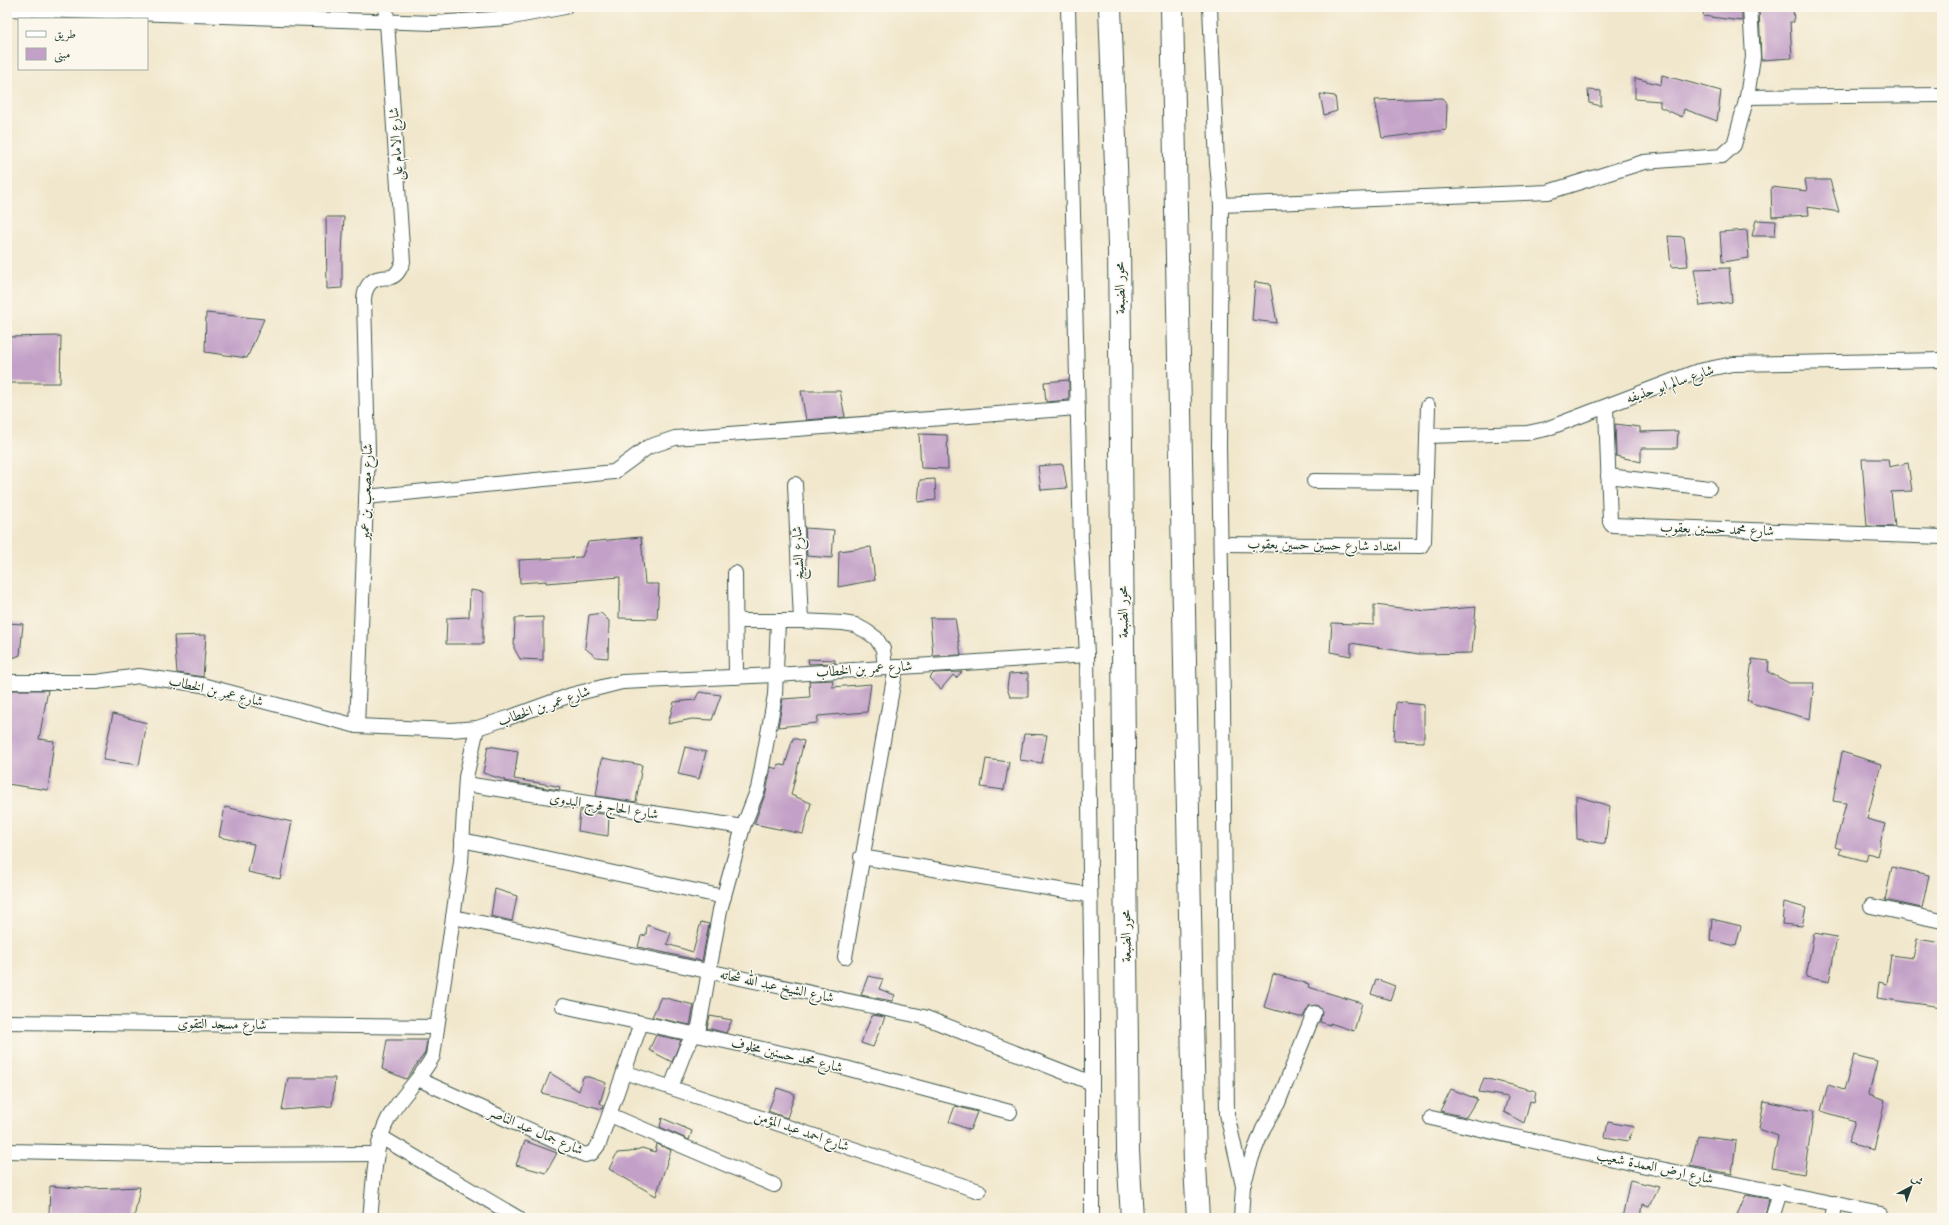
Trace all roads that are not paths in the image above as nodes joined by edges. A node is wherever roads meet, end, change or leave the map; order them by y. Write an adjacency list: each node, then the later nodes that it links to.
1 (565, 7): 8 (street)
2 (1068, 7): 16 (street)
3 (1110, 7): 73 (highway, محور الضبعة)
4 (1172, 7): 74 (highway)
5 (1210, 7): 11 (street)
6 (1750, 7): 10 (street)
7 (7, 9): 8 (street)
8 (386, 14): 12 (street, شارع الامام على)
9 (1942, 95): 10 (street)
10 (1747, 97): 11 (street)
11 (1221, 205): 25 (street)
12 (391, 277): 23 (street, شارع مصعب بن عمير)
13 (1942, 360): 15 (street, شارع سالم ابو حذيفه)
14 (1428, 406): 17 (street)
15 (1606, 407): 17 (street, شارع سالم ابو حذيفه); 18 (street, شارع محمد حسنين يعقوب)
16 (1078, 408): 23 (street); 30 (street)
17 (1427, 436): 20 (street)
18 (1608, 476): 22 (street); 24 (street, شارع محمد حسنين يعقوب)
19 (1314, 481): 20 (street)
20 (1426, 482): 25 (street, امتداد شارع حسين حسين يعقوب)
21 (795, 484): 28 (street, شارع الشيخ)
22 (1709, 488)
23 (366, 496): 35 (street, شارع مصعب بن عمير)
24 (1942, 537)
25 (1221, 544): 65 (street)
26 (735, 573): 29 (street)
27 (778, 621): 28 (street); 29 (street); 32 (street)
28 (801, 621): 31 (street)
29 (736, 622): 33 (street)
30 (1087, 655): 31 (street, شارع عمر بن الخطاب); 41 (street)
31 (890, 667): 32 (street, شارع عمر بن الخطاب); 40 (street)
32 (776, 675): 33 (street, شارع عمر بن الخطاب); 38 (street)
33 (736, 677): 36 (street, شارع عمر بن الخطاب)
34 (7, 682): 35 (street, شارع عمر بن الخطاب)
35 (357, 726): 36 (street, شارع عمر بن الخطاب)
36 (477, 728): 37 (street)
37 (466, 784): 38 (street, شارع الحاج فرج البدوى); 39 (street)
38 (743, 827): 42 (street)
39 (462, 840): 42 (street); 44 (street)
40 (861, 857): 41 (street); 46 (street)
41 (1090, 895): 56 (street)
42 (724, 897): 47 (street)
43 (1871, 906): 45 (street)
44 (453, 917): 47 (street, شارع الشيخ عبد الله شحاته); 52 (street)
45 (1942, 921)
46 (845, 957)
47 (709, 971): 53 (street); 56 (street, شارع الشيخ عبد الله شحاته)
48 (563, 1006): 51 (street, شارع محمد حسنين مخلوف)
49 (1314, 1013): 65 (street)
50 (7, 1022): 52 (street, شارع مسجد التقوى)
51 (641, 1023): 53 (street, شارع محمد حسنين مخلوف); 54 (street, شارع جمال عبد الناصر)
52 (437, 1027): 55 (street)
53 (695, 1035): 57 (street); 58 (street, شارع محمد حسنين مخلوف)
54 (624, 1072): 57 (street, شارع احمد عبد المؤمن); 59 (street, شارع جمال عبد الناصر)
55 (418, 1079): 59 (street, شارع جمال عبد الناصر); 61 (street)
56 (1092, 1083): 72 (street)
57 (671, 1087): 66 (street, شارع احمد عبد المؤمن)
58 (1010, 1112)
59 (610, 1115): 64 (street)
60 (1431, 1118): 67 (street, شارع ارض العمدة شعيب)
61 (381, 1137): 63 (street); 71 (street)
62 (7, 1151): 63 (street)
63 (377, 1154): 70 (street)
64 (774, 1185)
65 (1244, 1186): 75 (street)
66 (980, 1191)
67 (1780, 1192): 68 (street, شارع ارض العمدة شعيب); 76 (street)
68 (1835, 1204): 69 (street, شارع ارض العمدة شعيب); 77 (street)
69 (1881, 1213)
70 (370, 1218)
71 (518, 1218)
72 (1092, 1218)
73 (1132, 1218)
74 (1198, 1218)
75 (1241, 1218)
76 (1772, 1218)
77 (1832, 1218)

